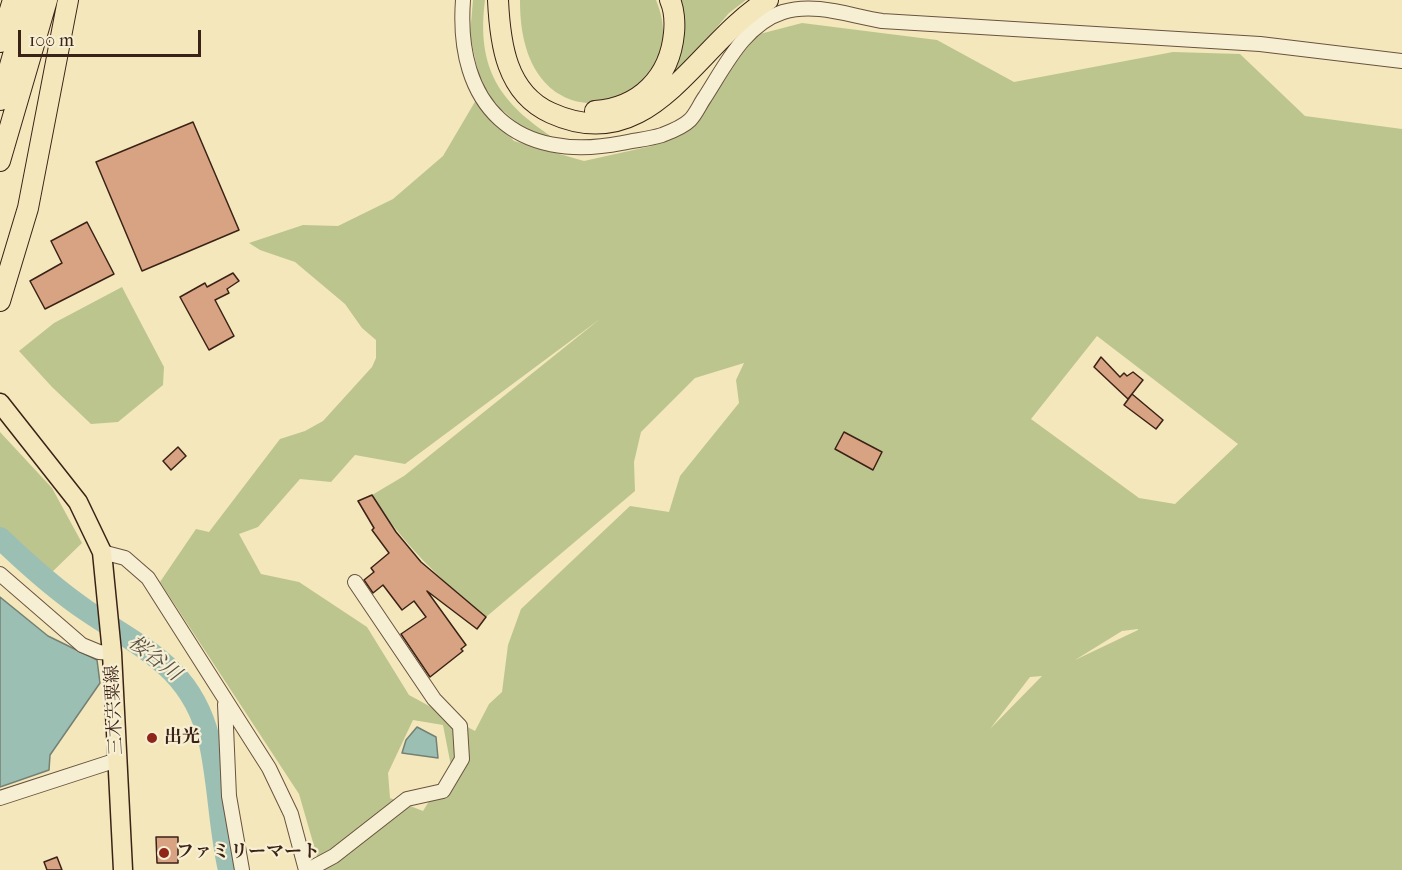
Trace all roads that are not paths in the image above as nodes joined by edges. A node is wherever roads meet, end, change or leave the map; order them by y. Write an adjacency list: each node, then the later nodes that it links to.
1 (13, 0): 10 (highway)
2 (29, 0): 12 (highway)
3 (46, 0): 13 (highway)
4 (68, 0): 14 (highway)
5 (463, 0): 11 (street)
6 (498, 0): 9 (highway)
7 (510, 0): 8 (highway)
8 (670, 0)
9 (768, 0)
10 (0, 42)
11 (1402, 61)
12 (0, 100)
13 (0, 161)
14 (0, 301)
15 (0, 403): 16 (main road, 三木宍粟線)
16 (102, 552): 19 (main road, 三木宍粟線); 20 (street)
17 (0, 574): 19 (street)
18 (355, 582): 25 (street)
19 (111, 648): 21 (main road, 三木宍粟線)
20 (224, 702): 24 (street); 25 (street)
21 (117, 760): 22 (street); 23 (main road, 三木宍粟線)
22 (0, 798)
23 (123, 870)
24 (242, 870)
25 (307, 870)

